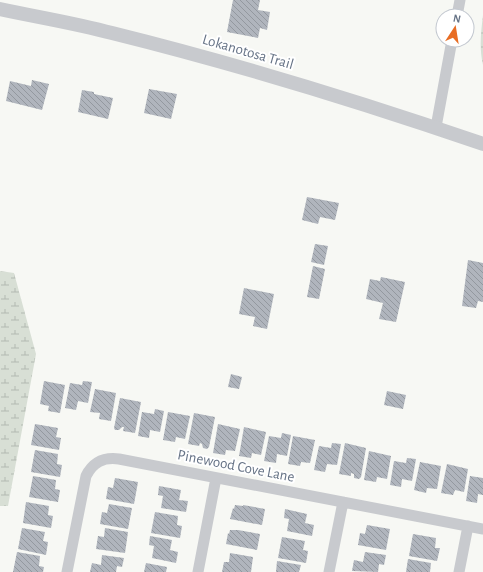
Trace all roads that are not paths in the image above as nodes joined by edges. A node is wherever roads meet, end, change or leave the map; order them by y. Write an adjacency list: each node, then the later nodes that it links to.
1 (0, 9): 3 (street, Lokanotosa Trail)
2 (451, 48): 3 (street)
3 (436, 128): 4 (street, Lokanotosa Trail)
4 (483, 144)
5 (216, 478): 6 (street, Pinewood Cove Lane); 9 (street, Pinewood Cove Lane); 10 (street)
6 (343, 502): 7 (street, Pinewood Cove Lane); 11 (street)
7 (468, 526): 8 (street, Pinewood Cove Lane); 12 (street)
8 (483, 529)
9 (67, 572)
10 (198, 572)
11 (329, 572)
12 (459, 572)

